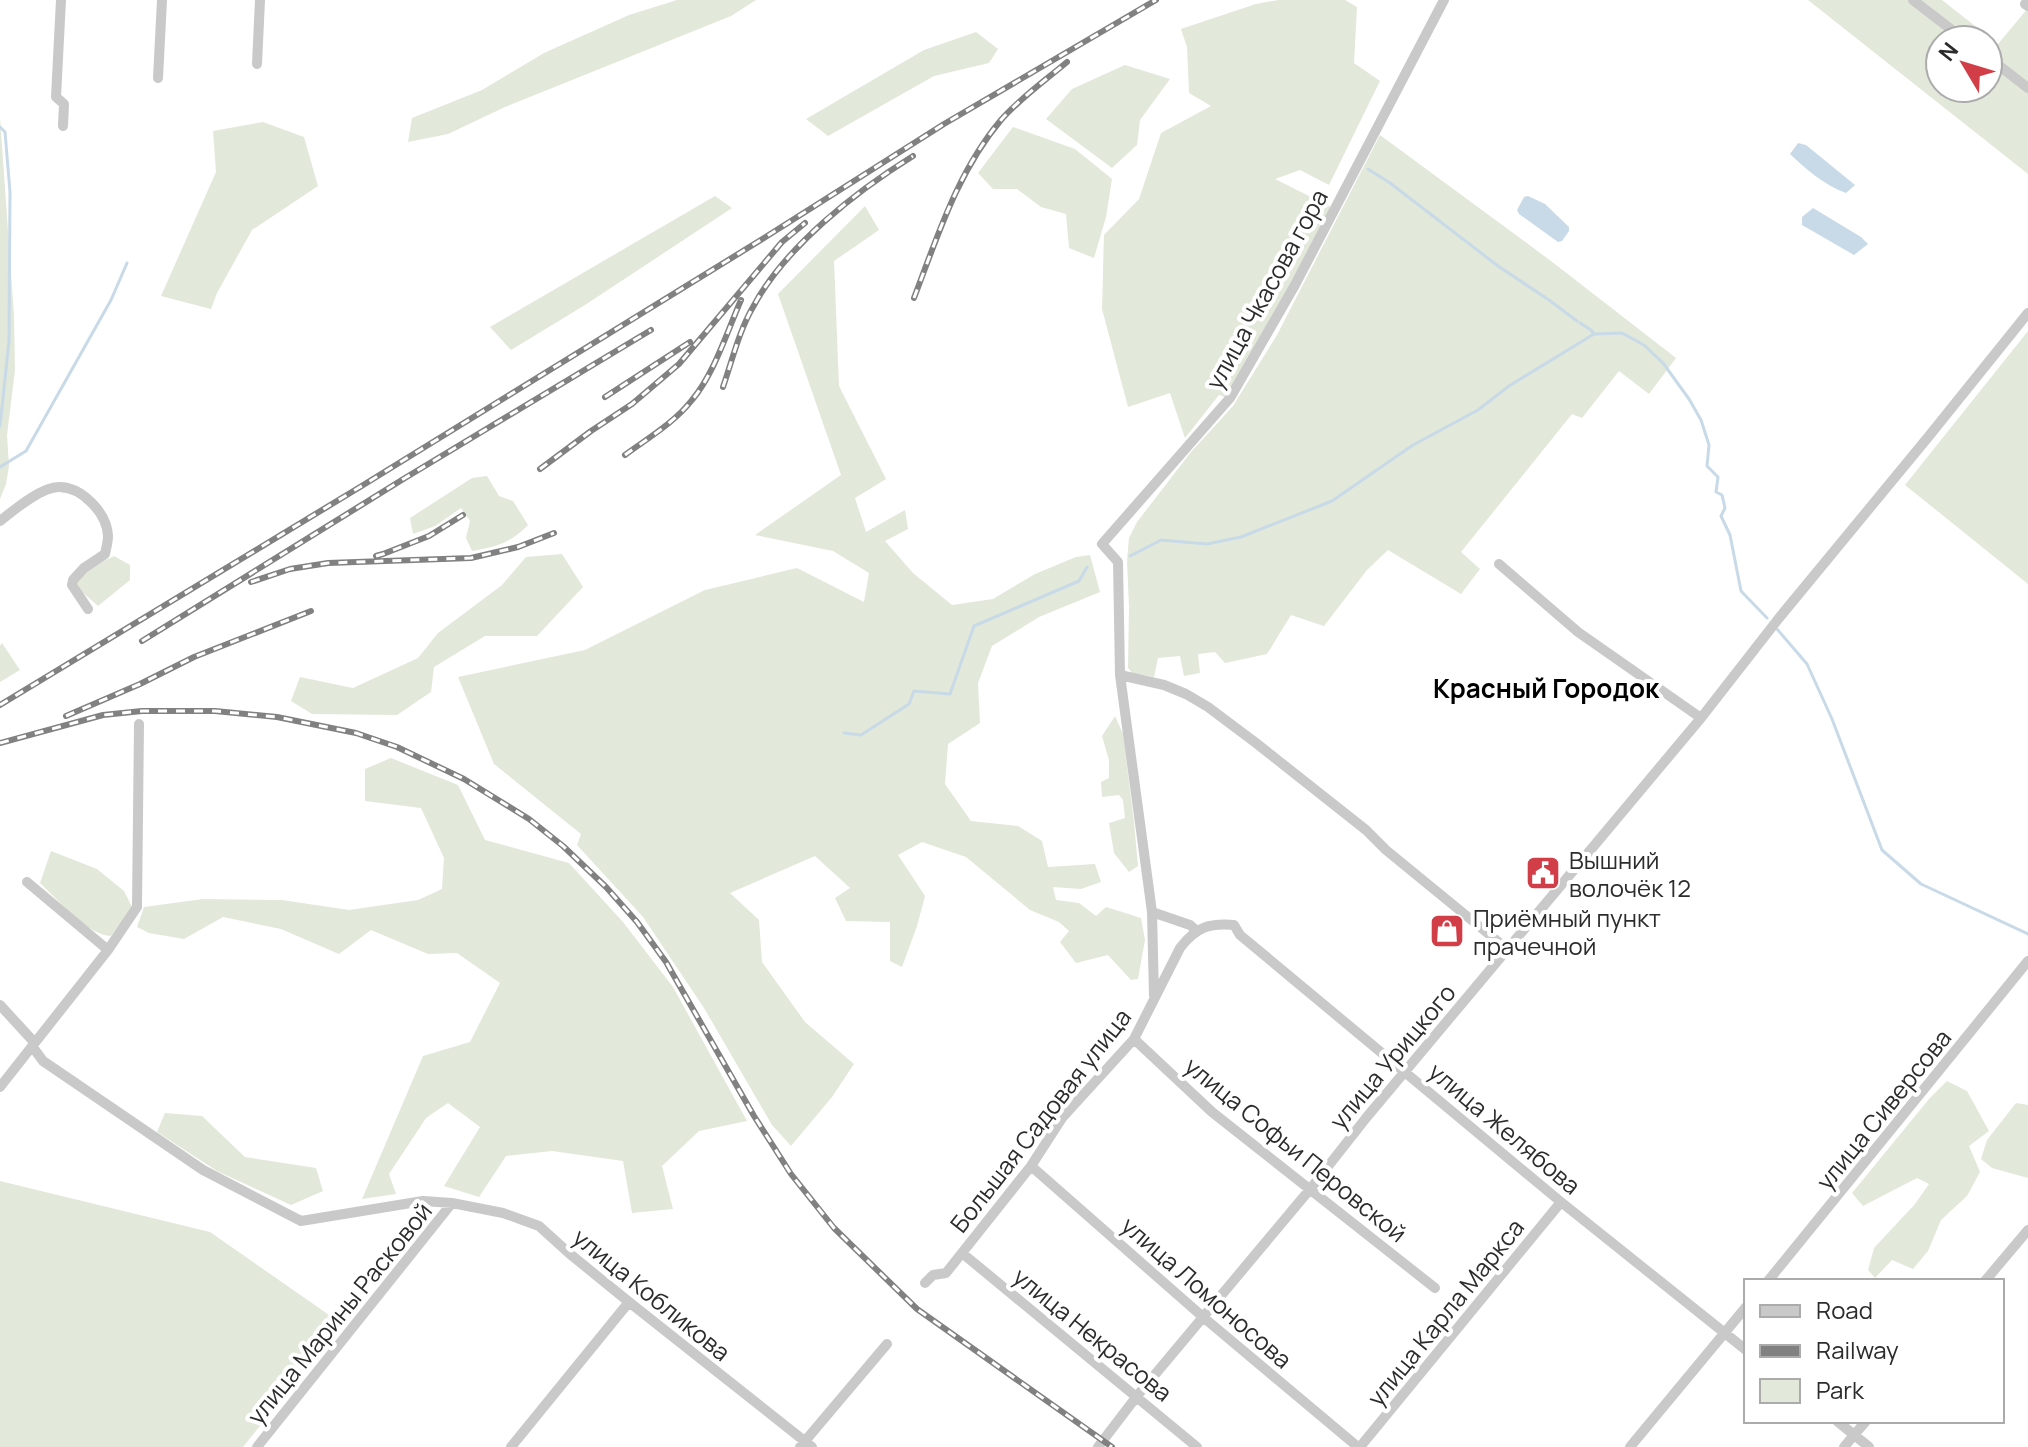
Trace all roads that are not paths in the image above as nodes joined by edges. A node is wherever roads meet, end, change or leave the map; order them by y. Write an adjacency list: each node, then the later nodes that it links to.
1 (61, 0): 11 (street)
2 (162, 0): 9 (street)
3 (260, 0): 7 (street)
4 (1444, 0): 16 (street, улица Чкасова гора)
5 (1913, 0): 6 (street)
6 (1944, 24)
7 (257, 64)
8 (2004, 69): 10 (street)
9 (158, 78)
10 (2028, 88)
11 (63, 126)
12 (2028, 313): 17 (street, улица Урицкого)
13 (0, 521): 15 (street)
14 (1499, 564): 17 (street)
15 (88, 609)
16 (1120, 675): 20 (street, улица Чкасова гора); 22 (street)
17 (1701, 718): 22 (street, улица Урицкого)
18 (139, 724): 23 (street)
19 (27, 882): 23 (street)
20 (1152, 912): 21 (street); 25 (street, улица Чкасова гора)
21 (1196, 930): 25 (street, Большая Садовая улица); 29 (street, улица Желябова)
22 (1507, 949): 29 (street, улица Урицкого)
23 (108, 950): 28 (street)
24 (2028, 961): 37 (street, улица Сиверсова)
25 (1154, 1000): 27 (street, Большая Садовая улица)
26 (0, 1005): 28 (street, улица Кобликова)
27 (1134, 1039): 31 (street, Большая Садовая улица); 32 (street, улица Софьи Перовской)
28 (33, 1044): 30 (street); 34 (street, улица Кобликова)
29 (1405, 1072): 32 (street, улица Урицкого); 33 (street, улица Желябова)
30 (0, 1087)
31 (1031, 1166): 36 (street, Большая Садовая улица); 43 (street, улица Ломоносова)
32 (1311, 1188): 40 (street, улица Софьи Перовской); 43 (street, улица Урицкого)
33 (1561, 1202): 44 (street, улица Желябова); 56 (street, улица Карла Маркса)
34 (452, 1203): 41 (street, улица Кобликова); 51 (street, улица Марины Расковой)
35 (2028, 1230): 38 (street)
36 (962, 1253): 39 (street, Большая Садовая улица); 47 (street, улица Некрасова)
37 (1770, 1279)
38 (1987, 1279)
39 (925, 1283)
40 (1435, 1288)
41 (629, 1302): 52 (street, улица Кобликова); 53 (street)
42 (1744, 1309): 44 (street)
43 (1203, 1317): 47 (street, улица Урицкого); 56 (street, улица Ломоносова)
44 (1725, 1333): 46 (street, улица Желябова); 57 (street)
45 (887, 1344): 52 (street)
46 (1744, 1348)
47 (1137, 1396): 54 (street, улица Урицкого); 55 (street, улица Некрасова)
48 (1839, 1423): 50 (street)
49 (1864, 1423): 50 (street)
50 (1854, 1435): 58 (street); 59 (street)
51 (263, 1445)
52 (805, 1445)
53 (511, 1447)
54 (1098, 1447)
55 (1197, 1447)
56 (1359, 1447)
57 (1630, 1447)
58 (1844, 1447)
59 (1869, 1447)

